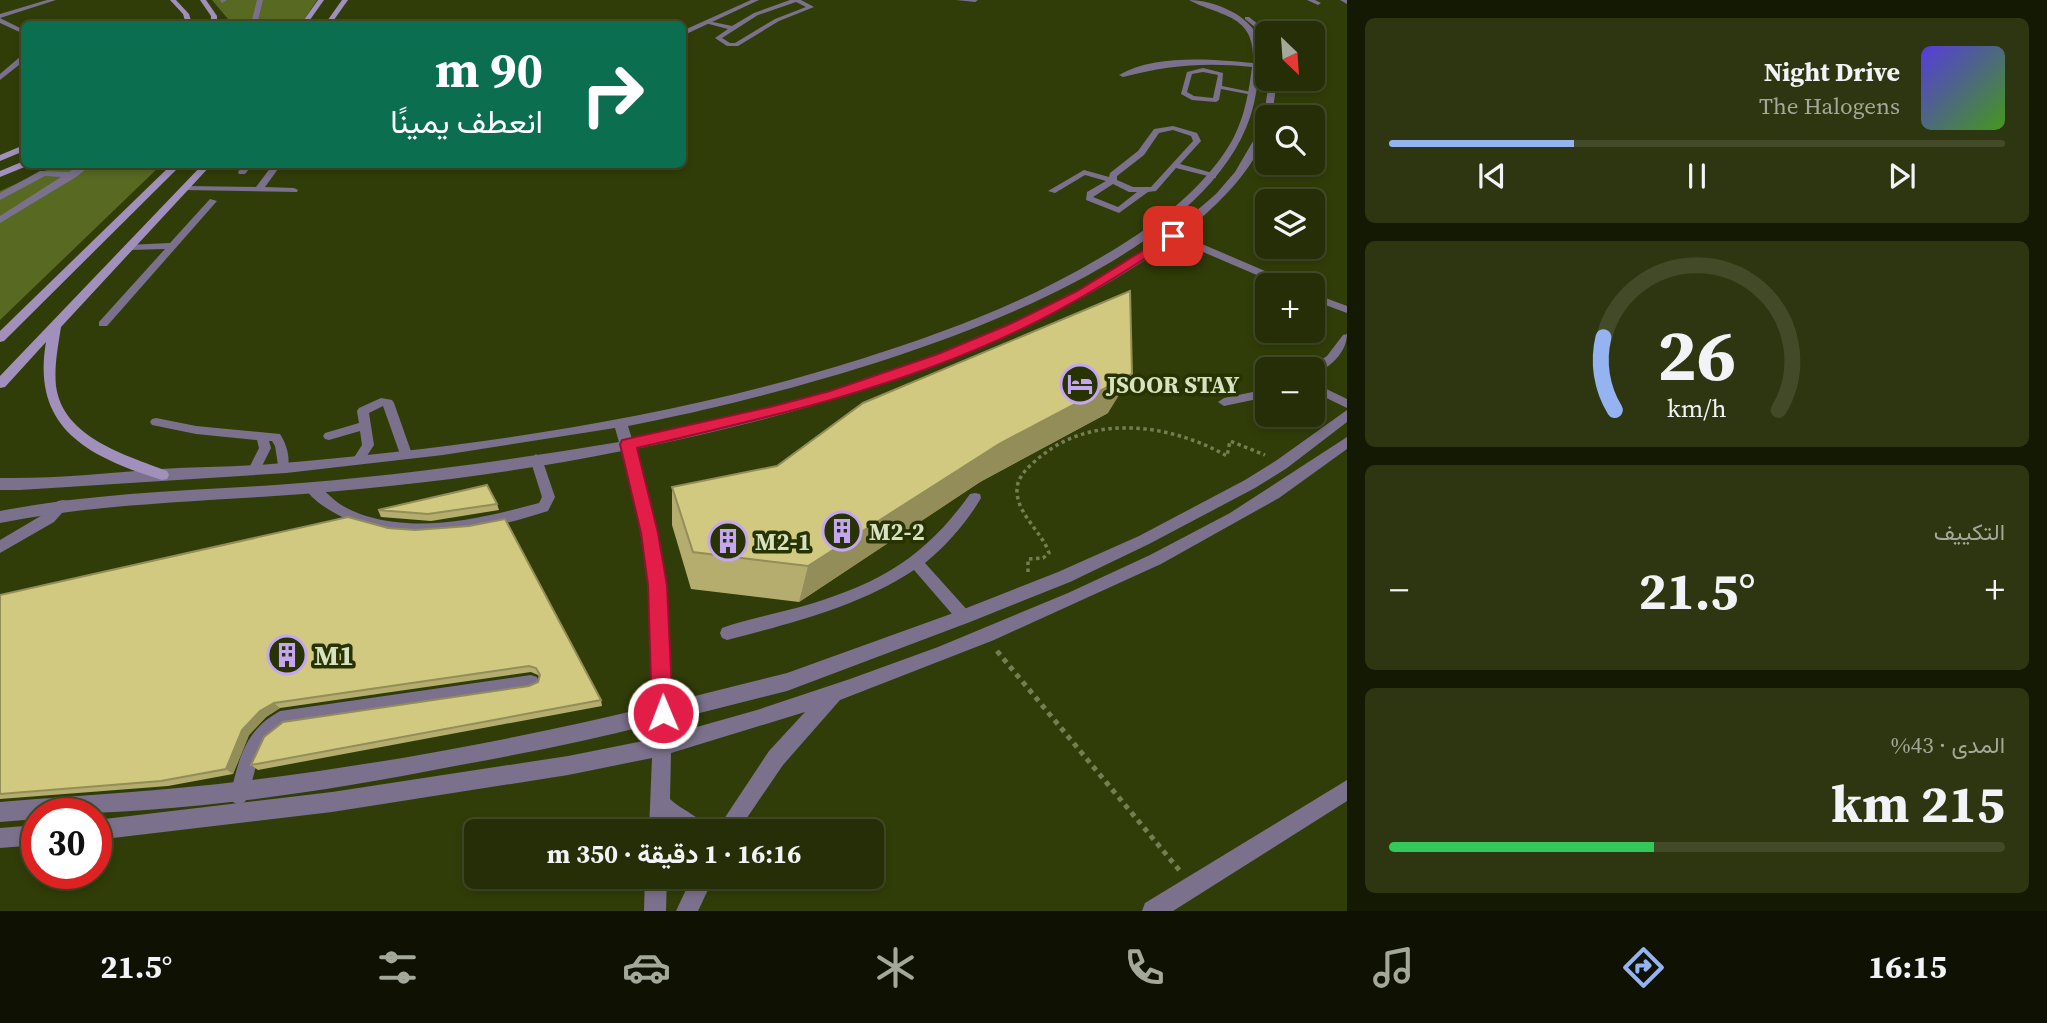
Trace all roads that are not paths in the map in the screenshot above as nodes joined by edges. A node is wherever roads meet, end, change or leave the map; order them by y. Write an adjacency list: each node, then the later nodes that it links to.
1 (53, 0): 17 (street)
2 (173, 0): 18 (street)
3 (203, 0): 19 (street)
4 (260, 0): 20 (street)
5 (321, 0): 21 (street)
6 (345, 0): 22 (street)
7 (756, 0): 23 (street)
8 (796, 0): 15 (lane); 16 (lane)
9 (958, 0): 10 (lane)
10 (975, 0)
11 (1192, 0): 28 (street)
12 (1206, 0): 24 (street)
13 (1310, 0): 14 (lane)
14 (1318, 3)
15 (771, 7): 16 (lane); 25 (lane)
16 (791, 14): 25 (lane)
17 (0, 18): 26 (street)
18 (188, 21)
19 (214, 21)
20 (255, 21)
21 (306, 21)
22 (330, 21)
23 (710, 21): 25 (lane); 27 (street)
24 (1255, 25)
25 (734, 27)
26 (21, 30)
27 (686, 32)
28 (1255, 39)
29 (21, 60): 32 (street)
30 (1255, 65): 31 (street); 34 (street)
31 (1123, 75)
32 (0, 78)
33 (1220, 85): 33 (lane); 34 (lane)
34 (1253, 91): 48 (street)
35 (1255, 148): 59 (street)
36 (21, 149): 37 (street)
37 (0, 158)
38 (21, 165): 46 (street)
39 (1177, 166): 48 (lane); 49 (lane); 54 (lane)
40 (83, 168): 47 (street)
41 (174, 168): 68 (street)
42 (204, 168): 50 (street)
43 (246, 168): 45 (lane)
44 (274, 169): 51 (lane)
45 (242, 172)
46 (0, 174)
47 (74, 175): 55 (street); 57 (street)
48 (1213, 176): 58 (street)
49 (1113, 181): 53 (lane); 54 (lane); 54 (lane)
50 (185, 188): 51 (lane); 61 (street)
51 (259, 189): 52 (lane)
52 (295, 190)
53 (1052, 191)
54 (1144, 191)
55 (0, 197)
56 (213, 201): 60 (lane)
57 (0, 220)
58 (1154, 228): 59 (street); 77 (street)
59 (1173, 236): 62 (street); 82 (street)
60 (174, 244): 61 (lane); 65 (lane)
61 (133, 245): 66 (street)
62 (1261, 273)
63 (1325, 301): 64 (street)
64 (1347, 310)
65 (103, 324)
66 (55, 327): 70 (street); 90 (street)
67 (1347, 337): 69 (lane)
68 (0, 338)
69 (1325, 363)
70 (0, 384)
71 (1325, 393): 74 (lane)
72 (1255, 396): 73 (lane)
73 (1224, 402)
74 (1347, 404)
75 (1347, 415): 83 (street)
76 (156, 422): 79 (lane)
77 (620, 423): 82 (street); 84 (street)
78 (365, 425): 80 (lane); 84 (lane); 86 (lane)
79 (262, 435): 88 (lane); 89 (lane)
80 (330, 436)
81 (1347, 442): 85 (street)
82 (628, 444): 87 (street); 102 (street)
83 (1308, 444): 85 (street); 98 (street)
84 (405, 454): 86 (street)
85 (1328, 457): 101 (street)
86 (359, 459): 88 (street)
87 (536, 459): 92 (street); 92 (lane)
88 (284, 468): 89 (street)
89 (254, 470): 90 (street)
90 (162, 475): 91 (street)
91 (0, 484)
92 (310, 487): 94 (street)
93 (975, 498): 97 (lane)
94 (63, 505): 95 (street); 96 (lane)
95 (0, 517)
96 (0, 547)
97 (916, 562): 98 (lane); 99 (lane)
98 (964, 617): 102 (street)
99 (727, 633)
100 (531, 682): 105 (lane)
101 (834, 694): 103 (street); 111 (street)
102 (663, 713): 103 (street); 105 (street)
103 (661, 747): 106 (street); 108 (street)
104 (1347, 790): 119 (street)
105 (241, 791): 107 (street); 108 (lane)
106 (660, 803): 109 (street); 110 (street)
107 (0, 812)
108 (234, 817): 112 (street)
109 (659, 819)
110 (678, 819)
111 (734, 819)
112 (112, 828)
113 (21, 836): 114 (street)
114 (0, 838)
115 (655, 889): 117 (street)
116 (697, 889): 118 (street)
117 (654, 911)
118 (687, 911)
119 (1153, 911)

